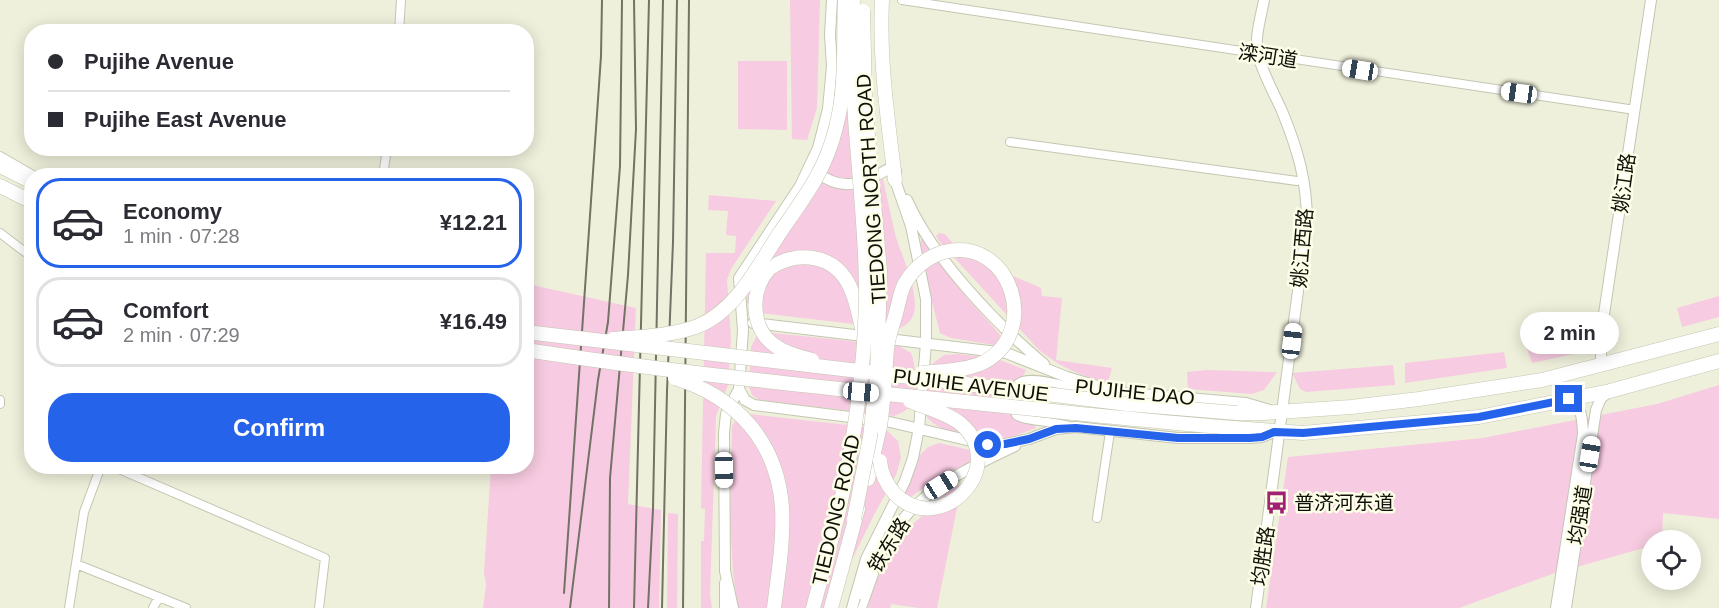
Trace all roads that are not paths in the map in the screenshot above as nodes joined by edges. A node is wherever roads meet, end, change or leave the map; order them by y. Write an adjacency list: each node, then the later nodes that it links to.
1 (401, 0): 11 (street)
2 (832, 0): 15 (street, TIEDONG NORTH ROAD)
3 (845, 0): 31 (main road, bridge)
4 (853, 0): 29 (main road, TIEDONG NORTH ROAD, bridge)
5 (882, 0): 19 (main road)
6 (902, 0): 12 (street, 滦河道)
7 (1257, 0): 12 (street, 姚江西路)
8 (1264, 0): 12 (street, 姚江西路)
9 (1651, 0): 13 (street, 姚江路)
10 (864, 6): 26 (main road, TIEDONG NORTH ROAD, bridge)
11 (400, 24)
12 (1255, 54): 13 (street, 滦河道); 21 (street, 姚江西路); 48 (street, 姚江西路)
13 (1635, 110): 36 (street, 姚江路)
14 (1010, 142): 21 (street)
15 (814, 155): 19 (street); 27 (street, TIEDONG NORTH ROAD)
16 (0, 156): 18 (street)
17 (0, 166): 20 (main road)
18 (24, 170)
19 (895, 173): 32 (street, TIEDONG NORTH ROAD); 39 (street)
20 (24, 178)
21 (1297, 181): 48 (street, 姚江西路)
22 (0, 186): 23 (main road)
23 (24, 198)
24 (0, 233): 25 (street)
25 (24, 251)
26 (880, 271): 33 (main road, bridge); 42 (main road, TIEDONG NORTH ROAD, bridge)
27 (743, 330): 32 (street, PUJIHE AVENUE); 43 (street, TIEDONG NORTH ROAD)
28 (534, 333): 31 (main road, PUJIHE AVENUE, bridge)
29 (863, 333): 38 (main road, bridge); 41 (main road, TIEDONG NORTH ROAD, bridge)
30 (1719, 334): 36 (main road)
31 (594, 341): 38 (main road, PUJIHE AVENUE, bridge)
32 (926, 344): 39 (street, PUJIHE AVENUE); 50 (street, TIEDONG ROAD)
33 (887, 347): 40 (main road, bridge); 49 (main road, bridge)
34 (534, 351): 37 (main road, PUJIHE AVENUE, bridge)
35 (1719, 361): 44 (main road, PUJIHE AVENUE)
36 (1601, 366): 48 (main road)
37 (648, 369): 46 (main road, PUJIHE AVENUE, bridge); 69 (main road, bridge)
38 (843, 369): 40 (main road, PUJIHE AVENUE, bridge)
39 (1057, 373): 45 (street, PUJIHE AVENUE)
40 (902, 376): 48 (main road, PUJIHE AVENUE, bridge)
41 (862, 377): 70 (main road, TIEDONG ROAD, bridge)
42 (876, 378): 58 (main road, TIEDONG ROAD, bridge)
43 (739, 389): 50 (street, PUJIHE AVENUE); 61 (street)
44 (1610, 391): 47 (main road, PUJIHE AVENUE); 77 (street, 均强道)
45 (1118, 392): 48 (street, PUJIHE DAO); 51 (street, PUJIHE DAO)
46 (894, 395): 49 (main road, bridge); 53 (main road, PUJIHE AVENUE, bridge)
47 (1569, 399): 53 (main road, PUJIHE AVENUE); 76 (street, 均强道)
48 (1280, 412): 53 (street, 均胜路)
49 (880, 426): 58 (main road, bridge)
50 (919, 428): 54 (street, PUJIHE AVENUE); 72 (street, TIEDONG ROAD)
51 (1076, 428): 52 (street, PUJIHE AVENUE); 54 (street, PUJIHE AVENUE)
52 (1110, 432): 53 (street, PUJIHE AVENUE); 57 (street)
53 (1277, 432): 74 (street, 均胜路); 75 (street, 均胜路)
54 (1029, 439): 59 (street, 铁东路)
55 (98, 474): 60 (street)
56 (131, 474): 66 (street)
57 (1097, 518)
58 (854, 519): 71 (main road, TIEDONG ROAD)
59 (883, 548): 72 (street, 铁东路); 73 (street)
60 (76, 564): 62 (street); 63 (street)
61 (724, 571): 67 (street); 68 (street)
62 (159, 597): 64 (street); 65 (street)
63 (69, 608)
64 (153, 608)
65 (186, 608)
66 (319, 608)
67 (724, 608)
68 (733, 608)
69 (774, 608)
70 (813, 608)
71 (831, 608)
72 (853, 608)
73 (862, 608)
74 (1250, 608)
75 (1256, 608)
76 (1556, 608)
77 (1566, 608)

